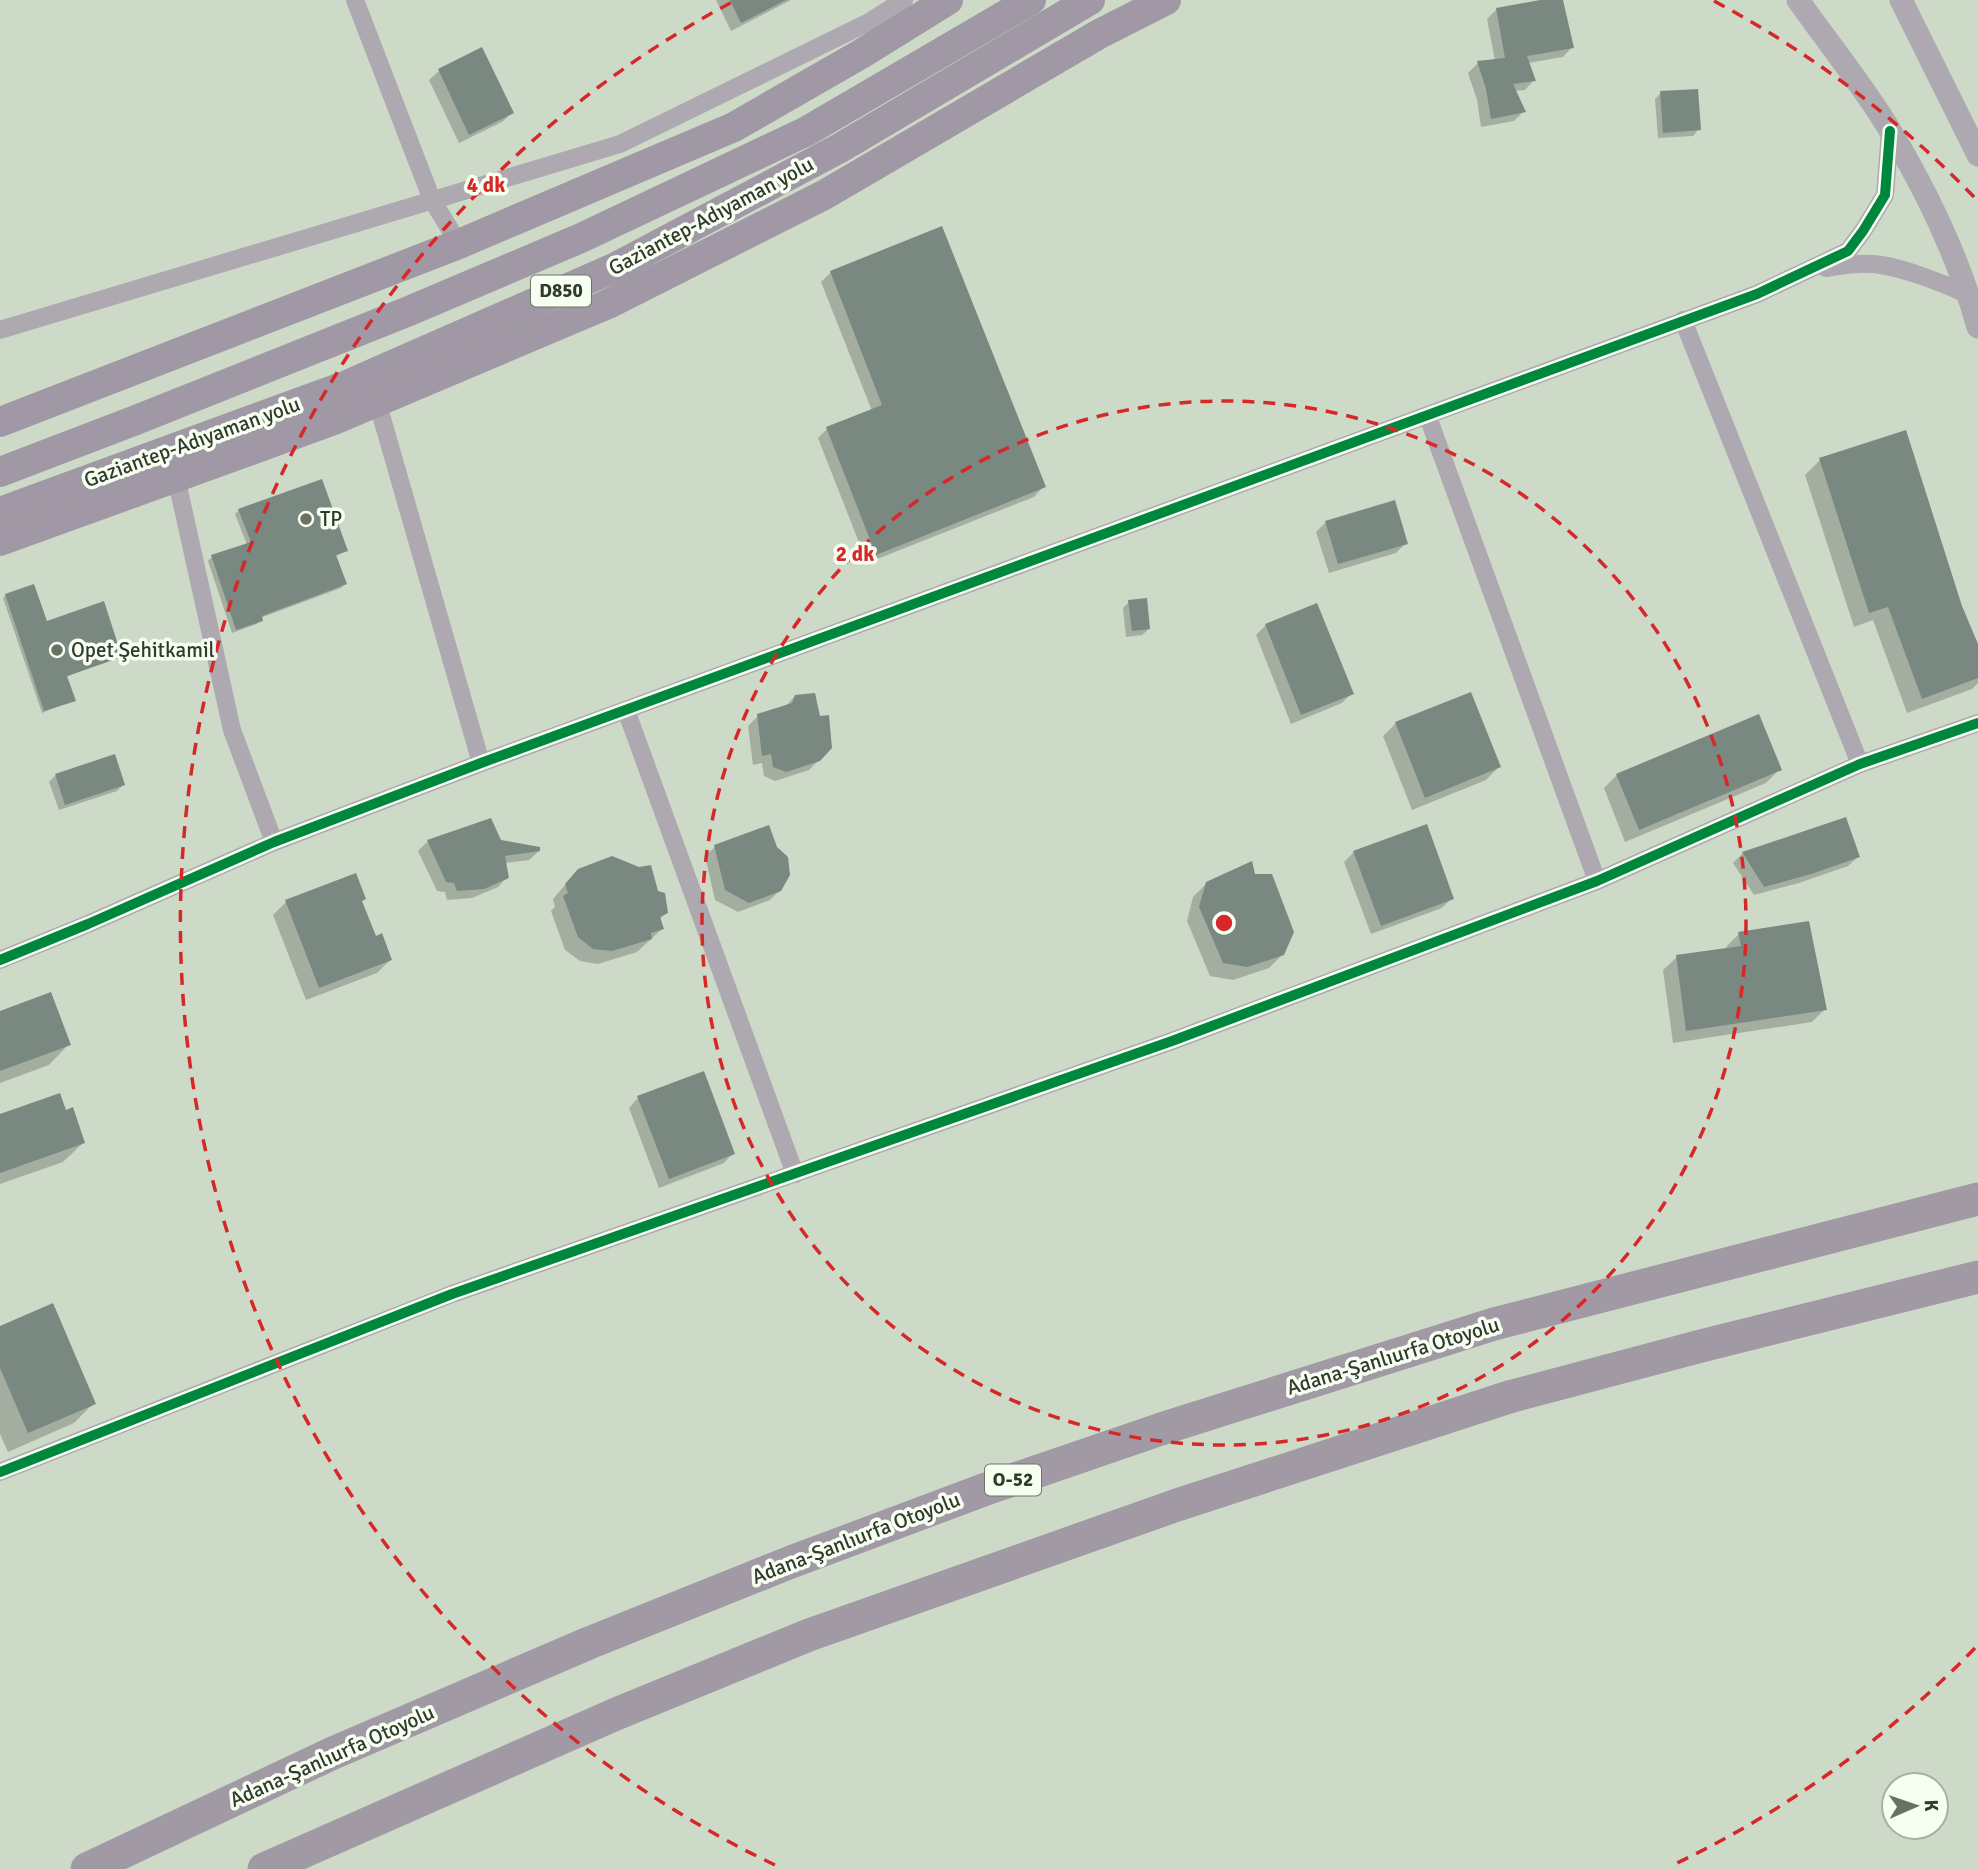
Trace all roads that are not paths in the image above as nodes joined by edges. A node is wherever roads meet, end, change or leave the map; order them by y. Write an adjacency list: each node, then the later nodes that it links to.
1 (355, 0): 11 (street)
2 (904, 0): 11 (street)
3 (948, 0): 12 (highway)
4 (1031, 0): 21 (highway, Gaziantep-Adıyaman yolu / D850)
5 (1090, 0): 23 (highway, Gaziantep-Adıyaman yolu / D850)
6 (1166, 0): 18 (highway)
7 (1798, 0): 9 (street)
8 (1901, 0): 10 (street)
9 (1890, 131): 13 (street); 14 (street)
10 (1978, 155)
11 (432, 200): 12 (street); 17 (street)
12 (459, 244): 20 (highway)
13 (1812, 270): 14 (street); 15 (street)
14 (1969, 295): 16 (street)
15 (1683, 320): 19 (street); 28 (street)
16 (1978, 327)
17 (0, 330)
18 (377, 401): 22 (highway); 27 (street)
19 (1427, 417): 25 (street); 30 (street)
20 (0, 422)
21 (0, 472)
22 (176, 477): 24 (highway); 29 (street)
23 (0, 512)
24 (0, 541)
25 (626, 710): 27 (street); 32 (street)
26 (1978, 723): 28 (street)
27 (481, 763): 29 (street)
28 (1860, 764): 30 (street)
29 (274, 842): 31 (street)
30 (1597, 881): 32 (street)
31 (0, 960)
32 (795, 1174): 35 (street)
33 (1978, 1199): 36 (highway, Adana-Şanlıurfa Otoyolu / O-52)
34 (1978, 1277): 37 (highway)
35 (0, 1472)
36 (87, 1869)
37 (264, 1869)

